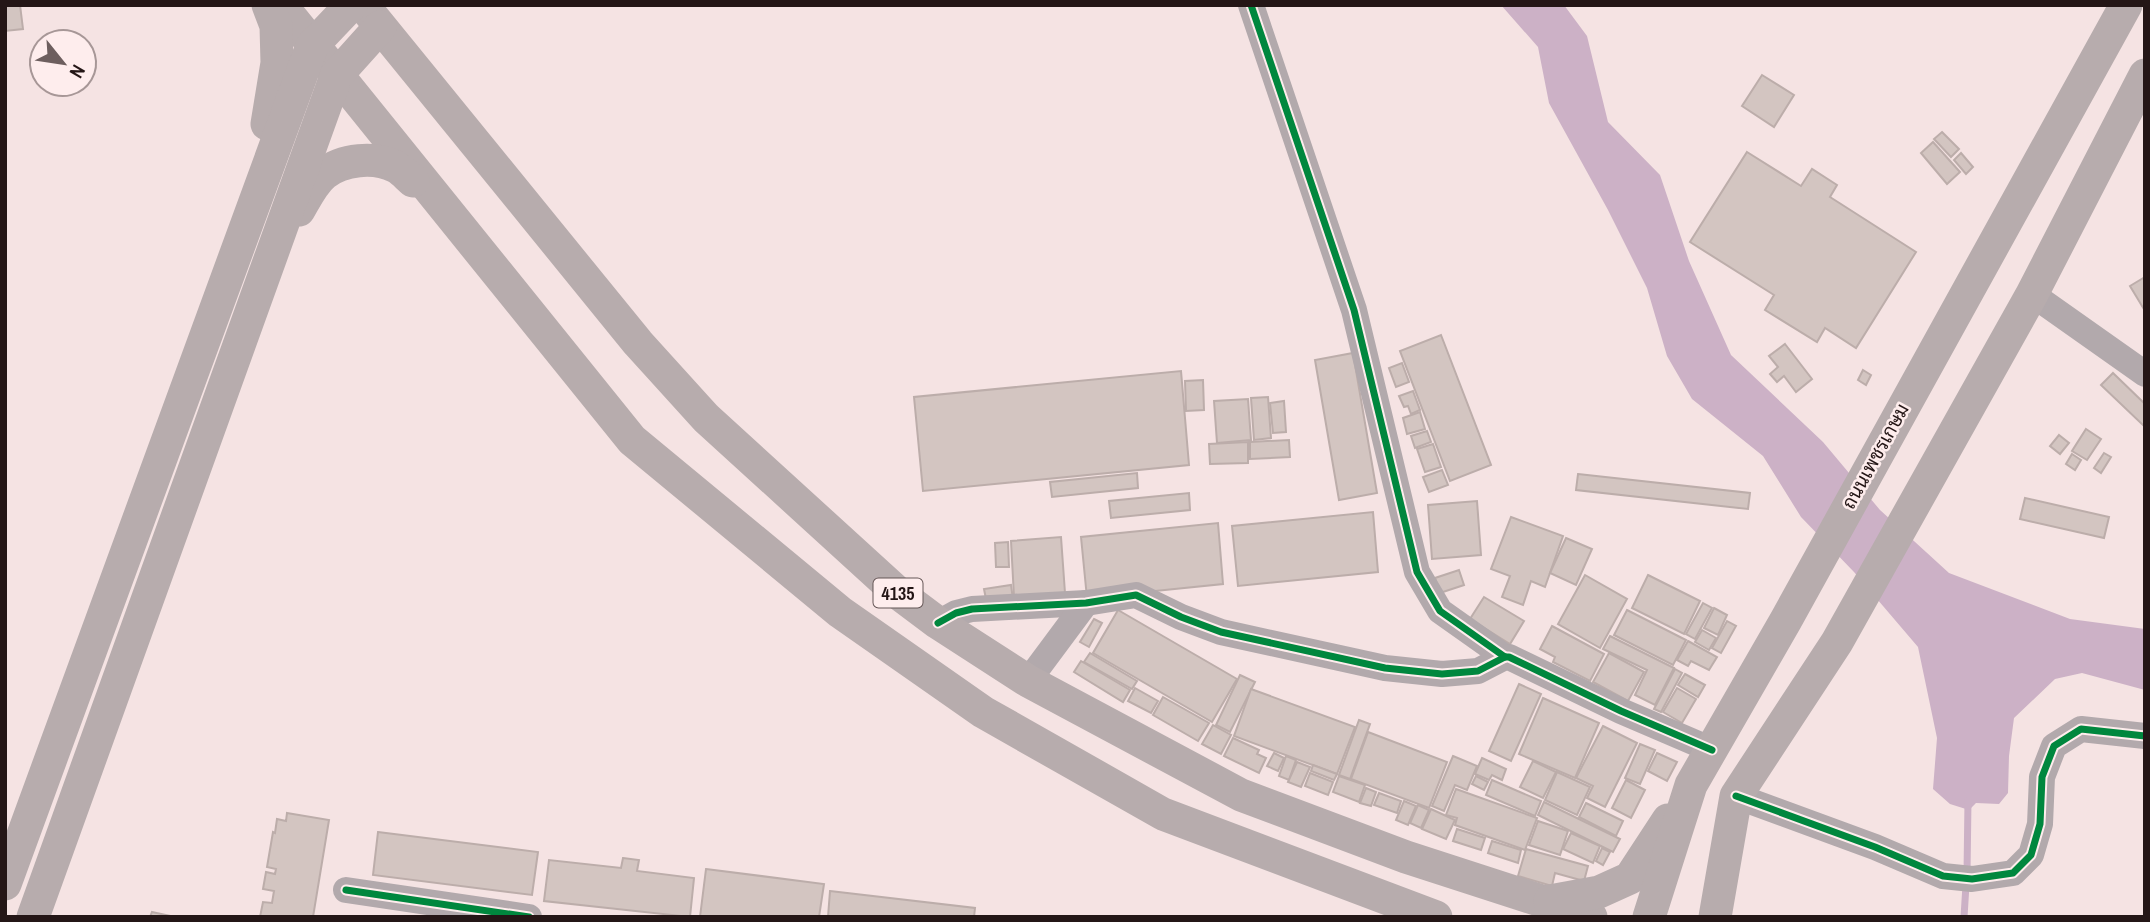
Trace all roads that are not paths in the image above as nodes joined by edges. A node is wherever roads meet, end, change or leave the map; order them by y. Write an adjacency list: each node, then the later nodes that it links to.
1 (268, 5): 11 (main road)
2 (281, 5): 7 (main road, 4135)
3 (351, 5): 7 (main road)
4 (1251, 5): 17 (street)
5 (2126, 5): 20 (main road, ถนนเพชรเกษม)
6 (372, 16): 9 (main road); 16 (main road, 4135)
7 (312, 46): 9 (main road, 4135); 11 (main road)
8 (2145, 75): 13 (main road)
9 (336, 76): 10 (main road, 4135); 12 (main road)
10 (437, 200): 12 (main road); 26 (main road, 4135)
11 (231, 266): 23 (main road)
12 (263, 279): 27 (main road)
13 (2032, 294): 14 (street); 22 (main road)
14 (2145, 374)
15 (1086, 603): 16 (street); 17 (street); 18 (street)
16 (938, 623): 18 (main road, 4135)
17 (1505, 657): 20 (street)
18 (1027, 681): 25 (main road, 4135)
19 (2145, 736): 22 (street)
20 (1712, 750): 21 (main road, ถนนเพชรเกษม)
21 (1691, 786): 25 (main road); 30 (main road, ถนนเพชรเกษม)
22 (1736, 796): 31 (main road); 32 (main road)
23 (5, 884)
24 (346, 890): 28 (street)
25 (1545, 902): 29 (main road, 4135)
26 (1426, 915)
27 (33, 917)
28 (529, 917)
29 (1591, 917)
30 (1648, 917)
31 (1715, 917)
32 (1739, 917)

